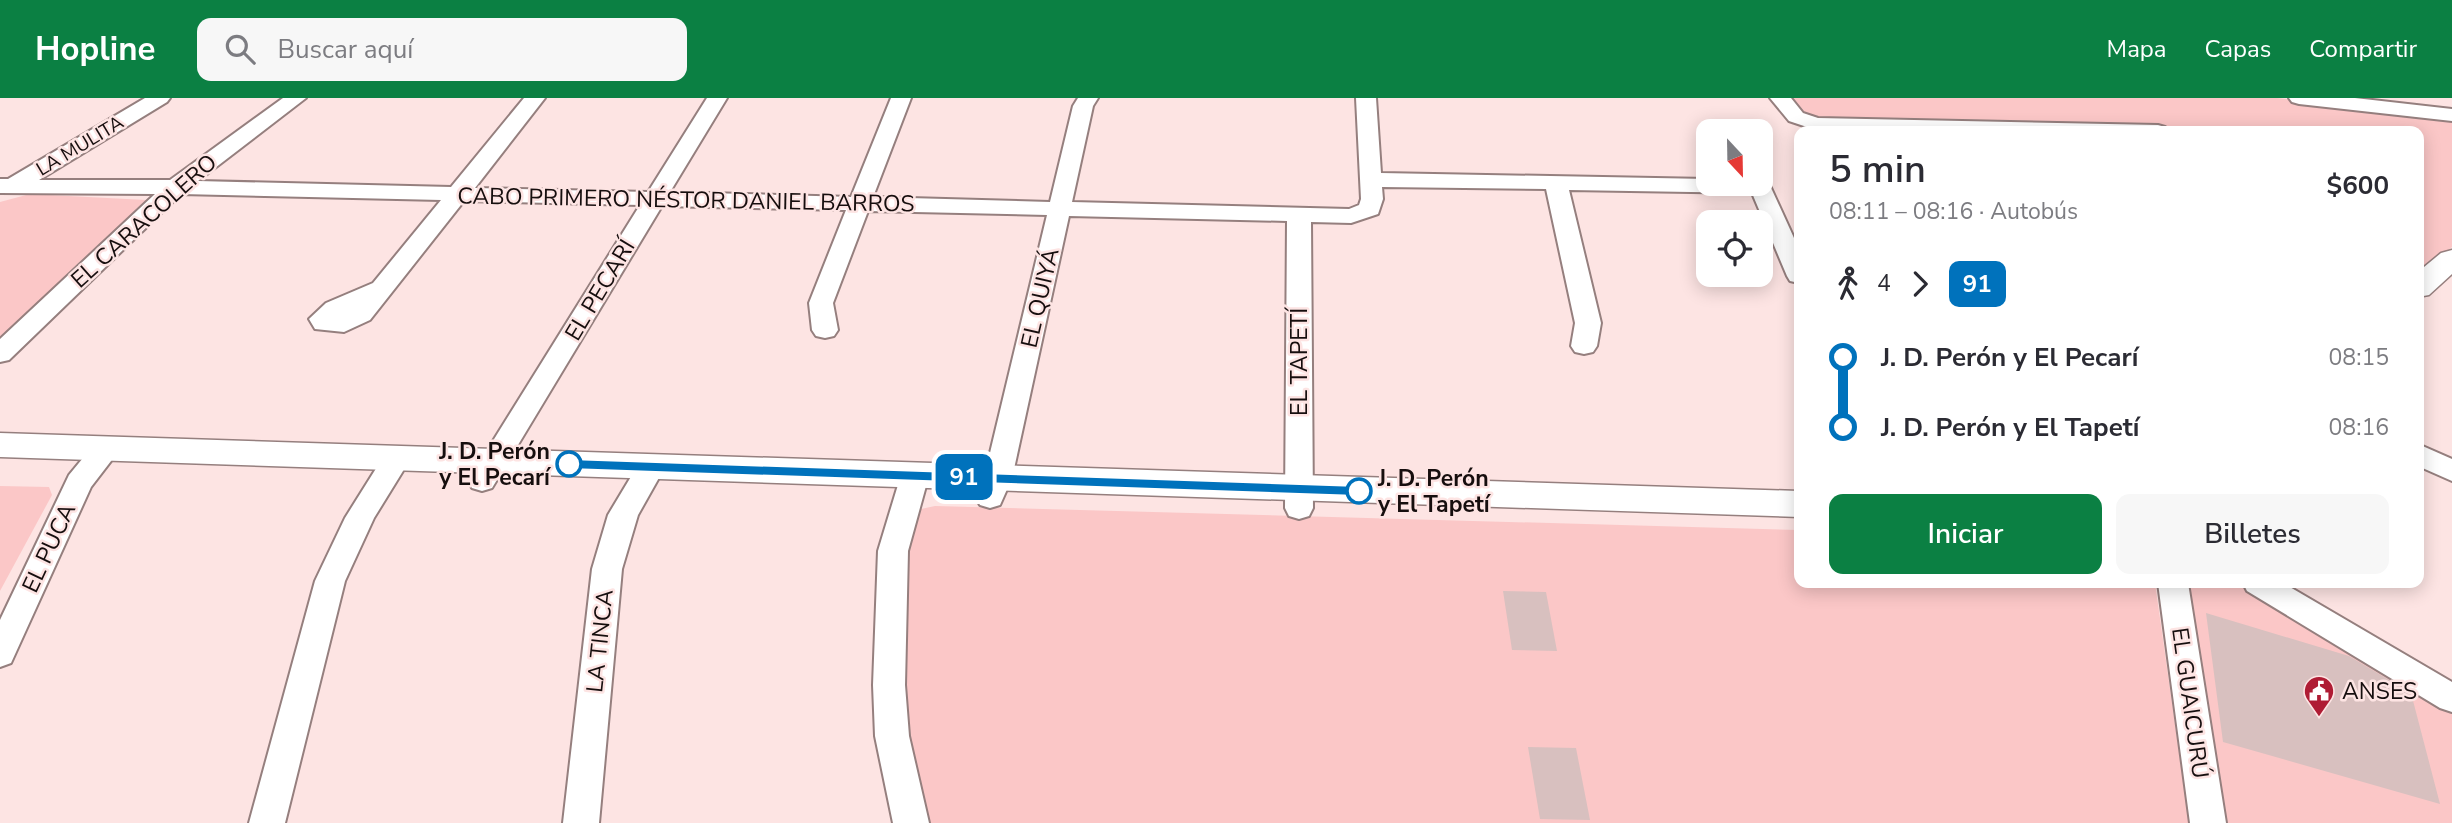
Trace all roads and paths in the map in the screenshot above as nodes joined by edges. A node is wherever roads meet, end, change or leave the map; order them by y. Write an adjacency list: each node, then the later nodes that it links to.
1 (138, 98): 14 (street)
2 (160, 98): 14 (street, LA MULITA)
3 (296, 98): 18 (street, EL CARACOLERO)
4 (535, 98): 20 (street)
5 (718, 98): 22 (street, EL PECARÍ)
6 (901, 98): 23 (street)
7 (1088, 98): 24 (street, EL QUIYÁ)
8 (1366, 98): 15 (street)
9 (1780, 98): 13 (street)
10 (2299, 98): 11 (street)
11 (2352, 102): 12 (street)
12 (2452, 115)
13 (1914, 126)
14 (91, 139): 19 (street, LA MULITA)
15 (1372, 180): 16 (street); 25 (street, CABO PRIMERO NÉSTOR DANIEL BARROS)
16 (1556, 182): 17 (street); 31 (street)
17 (1696, 185)
18 (175, 187): 19 (street, CABO PRIMERO NÉSTOR DANIEL BARROS); 20 (street, CABO PRIMERO NÉSTOR DANIEL BARROS); 32 (street, EL CARACOLERO)
19 (4, 189)
20 (457, 194): 22 (street, CABO PRIMERO NÉSTOR DANIEL BARROS); 29 (street)
21 (1765, 196): 27 (street)
22 (656, 198): 23 (street, CABO PRIMERO NÉSTOR DANIEL BARROS); 38 (street, EL PECARÍ)
23 (858, 203): 24 (street, CABO PRIMERO NÉSTOR DANIEL BARROS); 30 (street)
24 (1061, 208): 25 (street, CABO PRIMERO NÉSTOR DANIEL BARROS); 42 (street, EL QUIYÁ)
25 (1299, 215): 43 (street, EL TAPETÍ)
26 (2452, 259): 28 (main road)
27 (1794, 263)
28 (2424, 283)
29 (382, 288)
30 (825, 330)
31 (1584, 346)
32 (0, 354)
33 (0, 445): 35 (main road)
34 (2424, 457): 39 (street)
35 (98, 458): 36 (main road); 37 (main road); 48 (street, EL PUCA)
36 (0, 466)
37 (390, 468): 38 (main road); 50 (street)
38 (489, 471): 40 (main road)
39 (2452, 471)
40 (645, 476): 41 (main road); 51 (street, LA TINCA)
41 (911, 485): 42 (main road); 52 (street)
42 (994, 488): 43 (main road)
43 (1299, 498): 44 (main road); 45 (main road)
44 (1794, 504)
45 (1794, 525)
46 (2174, 588): 53 (street, EL GUAICURÚ)
47 (2266, 588): 49 (street)
48 (0, 654)
49 (2452, 698)
50 (267, 823)
51 (581, 823)
52 (911, 823)
53 (2208, 823)

